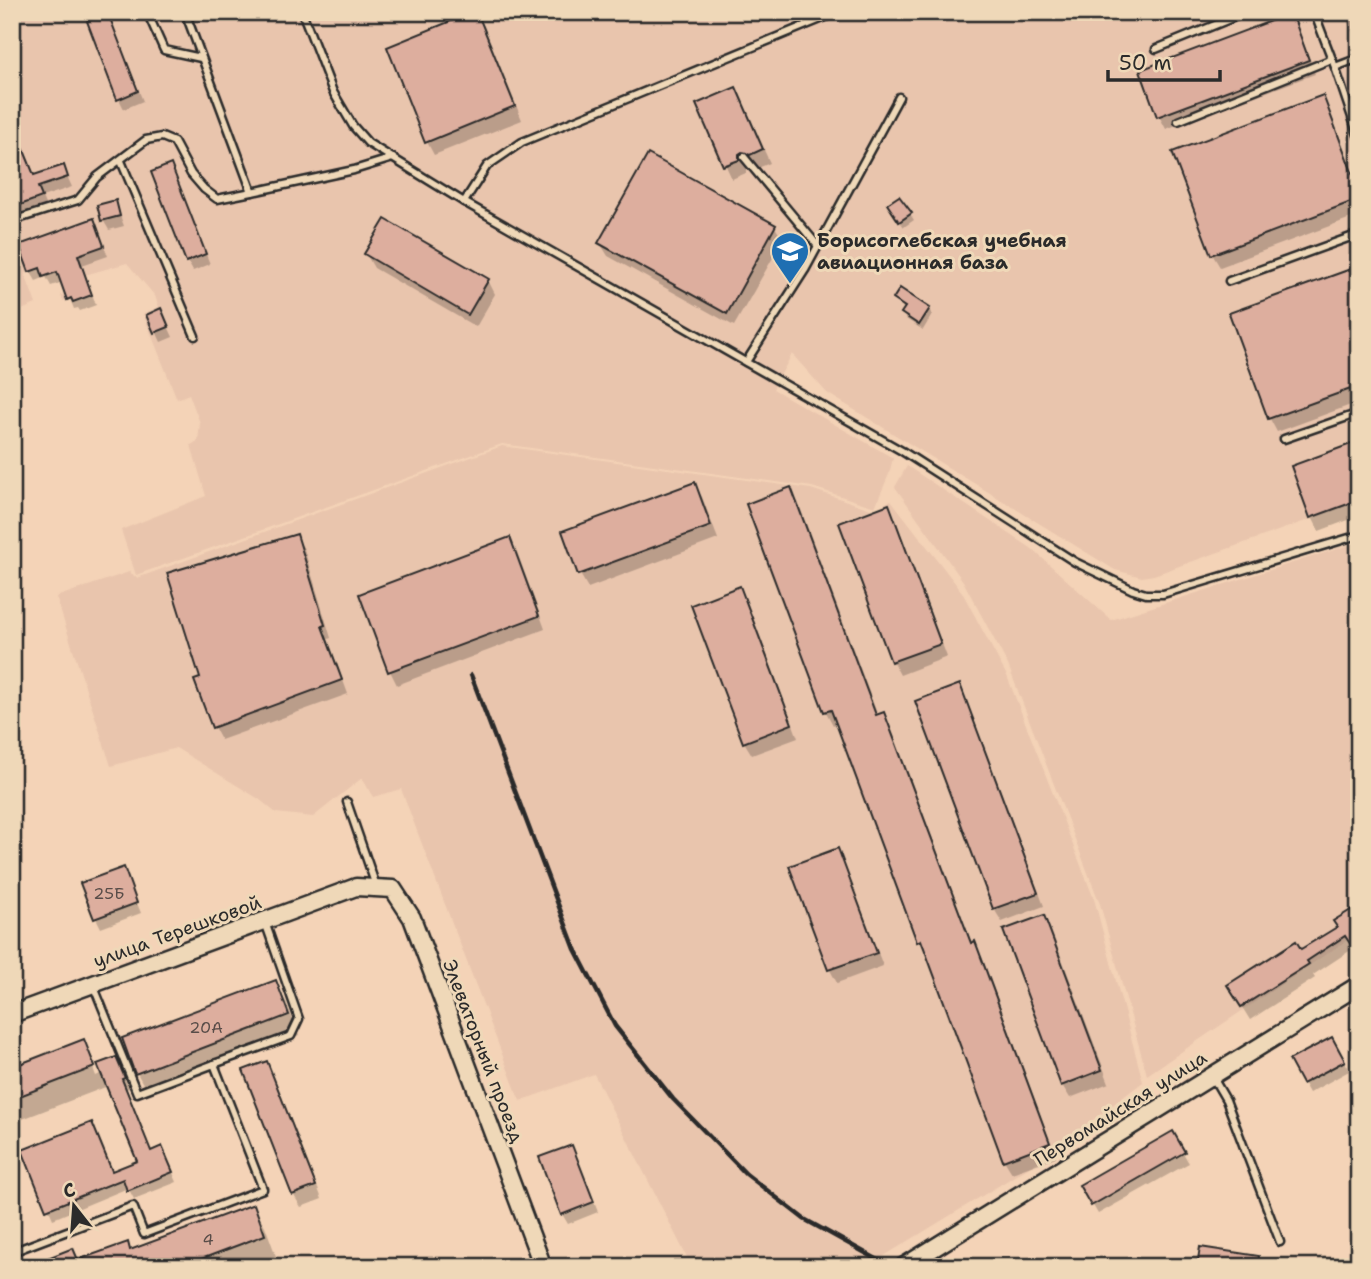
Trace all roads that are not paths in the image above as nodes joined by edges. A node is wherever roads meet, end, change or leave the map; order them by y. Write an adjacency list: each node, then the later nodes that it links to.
1 (148, 12): 8 (lane)
2 (186, 12): 8 (lane)
3 (302, 12): 16 (lane)
4 (838, 12): 19 (lane)
5 (1247, 12): 7 (lane)
6 (1314, 12): 10 (lane)
7 (1156, 49)
8 (201, 58): 18 (lane)
9 (1359, 58): 11 (lane)
10 (1332, 59): 11 (lane); 13 (lane)
11 (1335, 67): 14 (lane)
12 (899, 97): 22 (lane)
13 (1178, 121)
14 (1359, 138)
15 (744, 157): 22 (lane)
16 (393, 158): 18 (lane); 19 (lane)
17 (121, 161): 18 (lane); 20 (lane); 24 (lane)
18 (251, 192)
19 (464, 202): 25 (lane)
20 (12, 221)
21 (1359, 234): 23 (lane)
22 (818, 246): 25 (lane)
23 (1229, 281)
24 (195, 336)
25 (746, 362): 28 (lane)
26 (1359, 413): 27 (lane)
27 (1284, 439)
28 (1359, 535)
29 (347, 802): 31 (lane)
30 (356, 887): 31 (street, Элеваторный проезд); 32 (street, улица Терешковой)
31 (377, 888): 40 (street, Элеваторный проезд)
32 (264, 920): 33 (street, улица Терешковой); 36 (lane)
33 (93, 984): 35 (street, улица Терешковой); 36 (lane)
34 (1359, 985): 37 (street, Первомайская улица)
35 (12, 1014)
36 (214, 1064): 39 (lane)
37 (1212, 1076): 38 (lane); 41 (street, Первомайская улица)
38 (1280, 1242)
39 (12, 1252)
40 (543, 1267)
41 (903, 1267)

